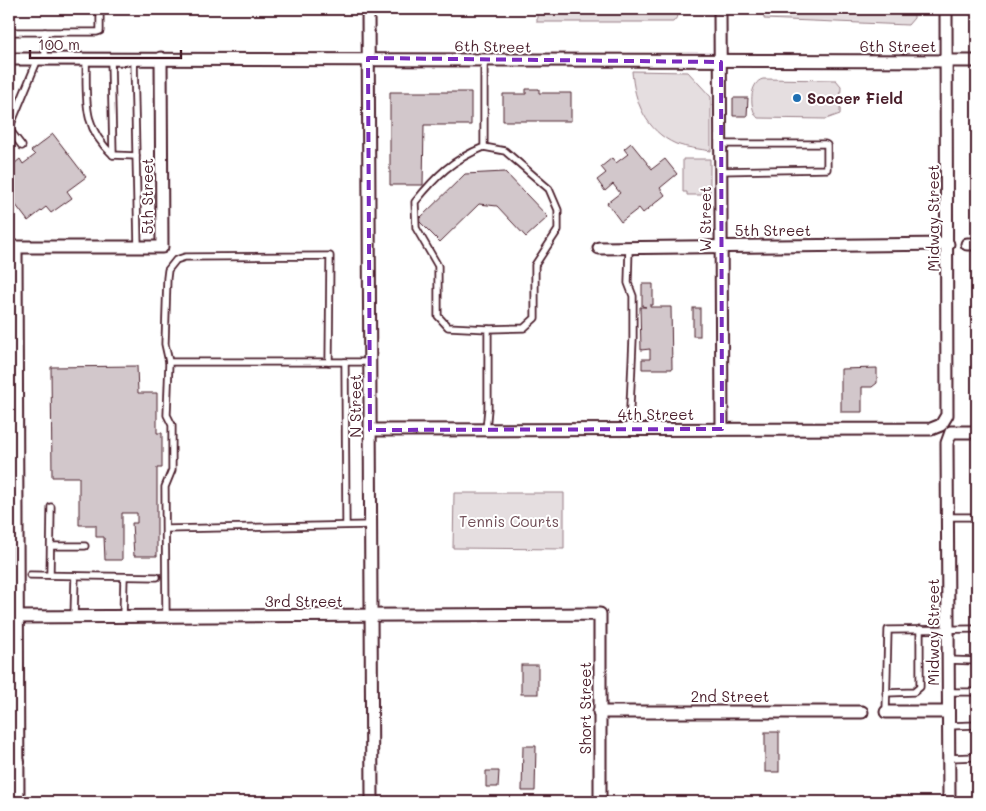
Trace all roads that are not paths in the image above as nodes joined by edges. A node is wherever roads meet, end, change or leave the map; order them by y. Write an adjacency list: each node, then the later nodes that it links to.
1 (100, 9): 6 (lane)
2 (368, 9): 8 (street, N Street)
3 (720, 9): 17 (street, W Street)
4 (946, 9): 15 (street, Midway Street)
5 (9, 32): 6 (lane)
6 (45, 32): 10 (lane)
7 (161, 58): 8 (street, 6th Street); 13 (street, 6th Street); 26 (street, 5th Street)
8 (368, 58): 14 (street, 6th Street); 33 (street, N Street)
9 (9, 59): 10 (street, 6th Street)
10 (41, 59): 11 (street, 6th Street); 19 (lane)
11 (86, 59): 12 (street, 6th Street); 21 (lane)
12 (111, 59): 13 (street, 6th Street); 21 (lane)
13 (134, 59): 22 (lane)
14 (484, 61): 17 (street, 6th Street); 20 (lane)
15 (948, 61): 16 (street, 6th Street); 17 (street, 6th Street); 24 (street, Midway Street)
16 (977, 61)
17 (722, 62): 18 (street, W Street)
18 (721, 144): 23 (street, W Street); 23 (lane)
19 (22, 146)
20 (484, 147): 29 (lane); 29 (lane)
21 (113, 155): 22 (lane)
22 (136, 156): 26 (lane)
23 (720, 171): 25 (street, W Street)
24 (948, 244): 25 (street, 5th Street); 34 (street, Midway Street)
25 (720, 246): 27 (street, 5th Street); 36 (street, W Street)
26 (138, 247): 39 (street, 5th Street)
27 (629, 247): 28 (street, 5th Street); 35 (lane)
28 (599, 248)
29 (488, 329): 38 (lane)
30 (169, 362): 31 (lane); 31 (lane); 46 (lane)
31 (329, 362): 32 (lane)
32 (346, 362): 33 (lane); 44 (lane)
33 (370, 362): 37 (street, N Street)
34 (941, 425): 36 (street, 4th Street)
35 (629, 429): 36 (street, 4th Street); 38 (street, 4th Street)
36 (722, 429)
37 (370, 430): 38 (street, 4th Street); 45 (street, N Street)
38 (486, 430)
39 (13, 431): 59 (street)
40 (977, 432): 42 (street, Midway Street)
41 (51, 507): 47 (lane)
42 (948, 517): 43 (lane); 62 (street, Midway Street)
43 (977, 517)
44 (346, 525): 45 (lane); 46 (lane)
45 (370, 525): 55 (street, N Street)
46 (166, 529): 58 (lane)
47 (51, 546): 48 (lane); 50 (lane)
48 (85, 546)
49 (30, 575): 50 (lane)
50 (50, 575): 51 (lane)
51 (75, 576): 52 (lane); 56 (lane)
52 (124, 577): 53 (lane); 57 (lane)
53 (157, 578)
54 (600, 614): 55 (street, 3rd Street); 68 (street, Short Street)
55 (371, 615): 58 (street, 3rd Street); 79 (street, N Street)
56 (74, 617): 57 (street, 3rd Street); 59 (street, 3rd Street)
57 (123, 617): 58 (street, 3rd Street)
58 (166, 617)
59 (13, 618): 76 (street)
60 (977, 628): 62 (lane)
61 (920, 629): 62 (lane); 67 (lane); 67 (lane)
62 (948, 629): 63 (street, Midway Street)
63 (948, 660): 64 (lane); 65 (street, Midway Street)
64 (977, 661)
65 (948, 692): 66 (lane); 71 (street, Midway Street)
66 (977, 692)
67 (886, 693): 70 (lane)
68 (599, 712): 69 (street, 2nd Street); 80 (street, Short Street)
69 (862, 712)
70 (886, 712): 71 (street)
71 (948, 712): 73 (street, Midway Street)
72 (977, 725): 73 (lane)
73 (948, 726): 75 (street, Midway Street)
74 (977, 757): 75 (lane)
75 (948, 758): 81 (street, Midway Street)
76 (17, 762): 77 (street); 78 (street)
77 (9, 782)
78 (18, 802)
79 (372, 802)
80 (600, 802)
81 (949, 802)

